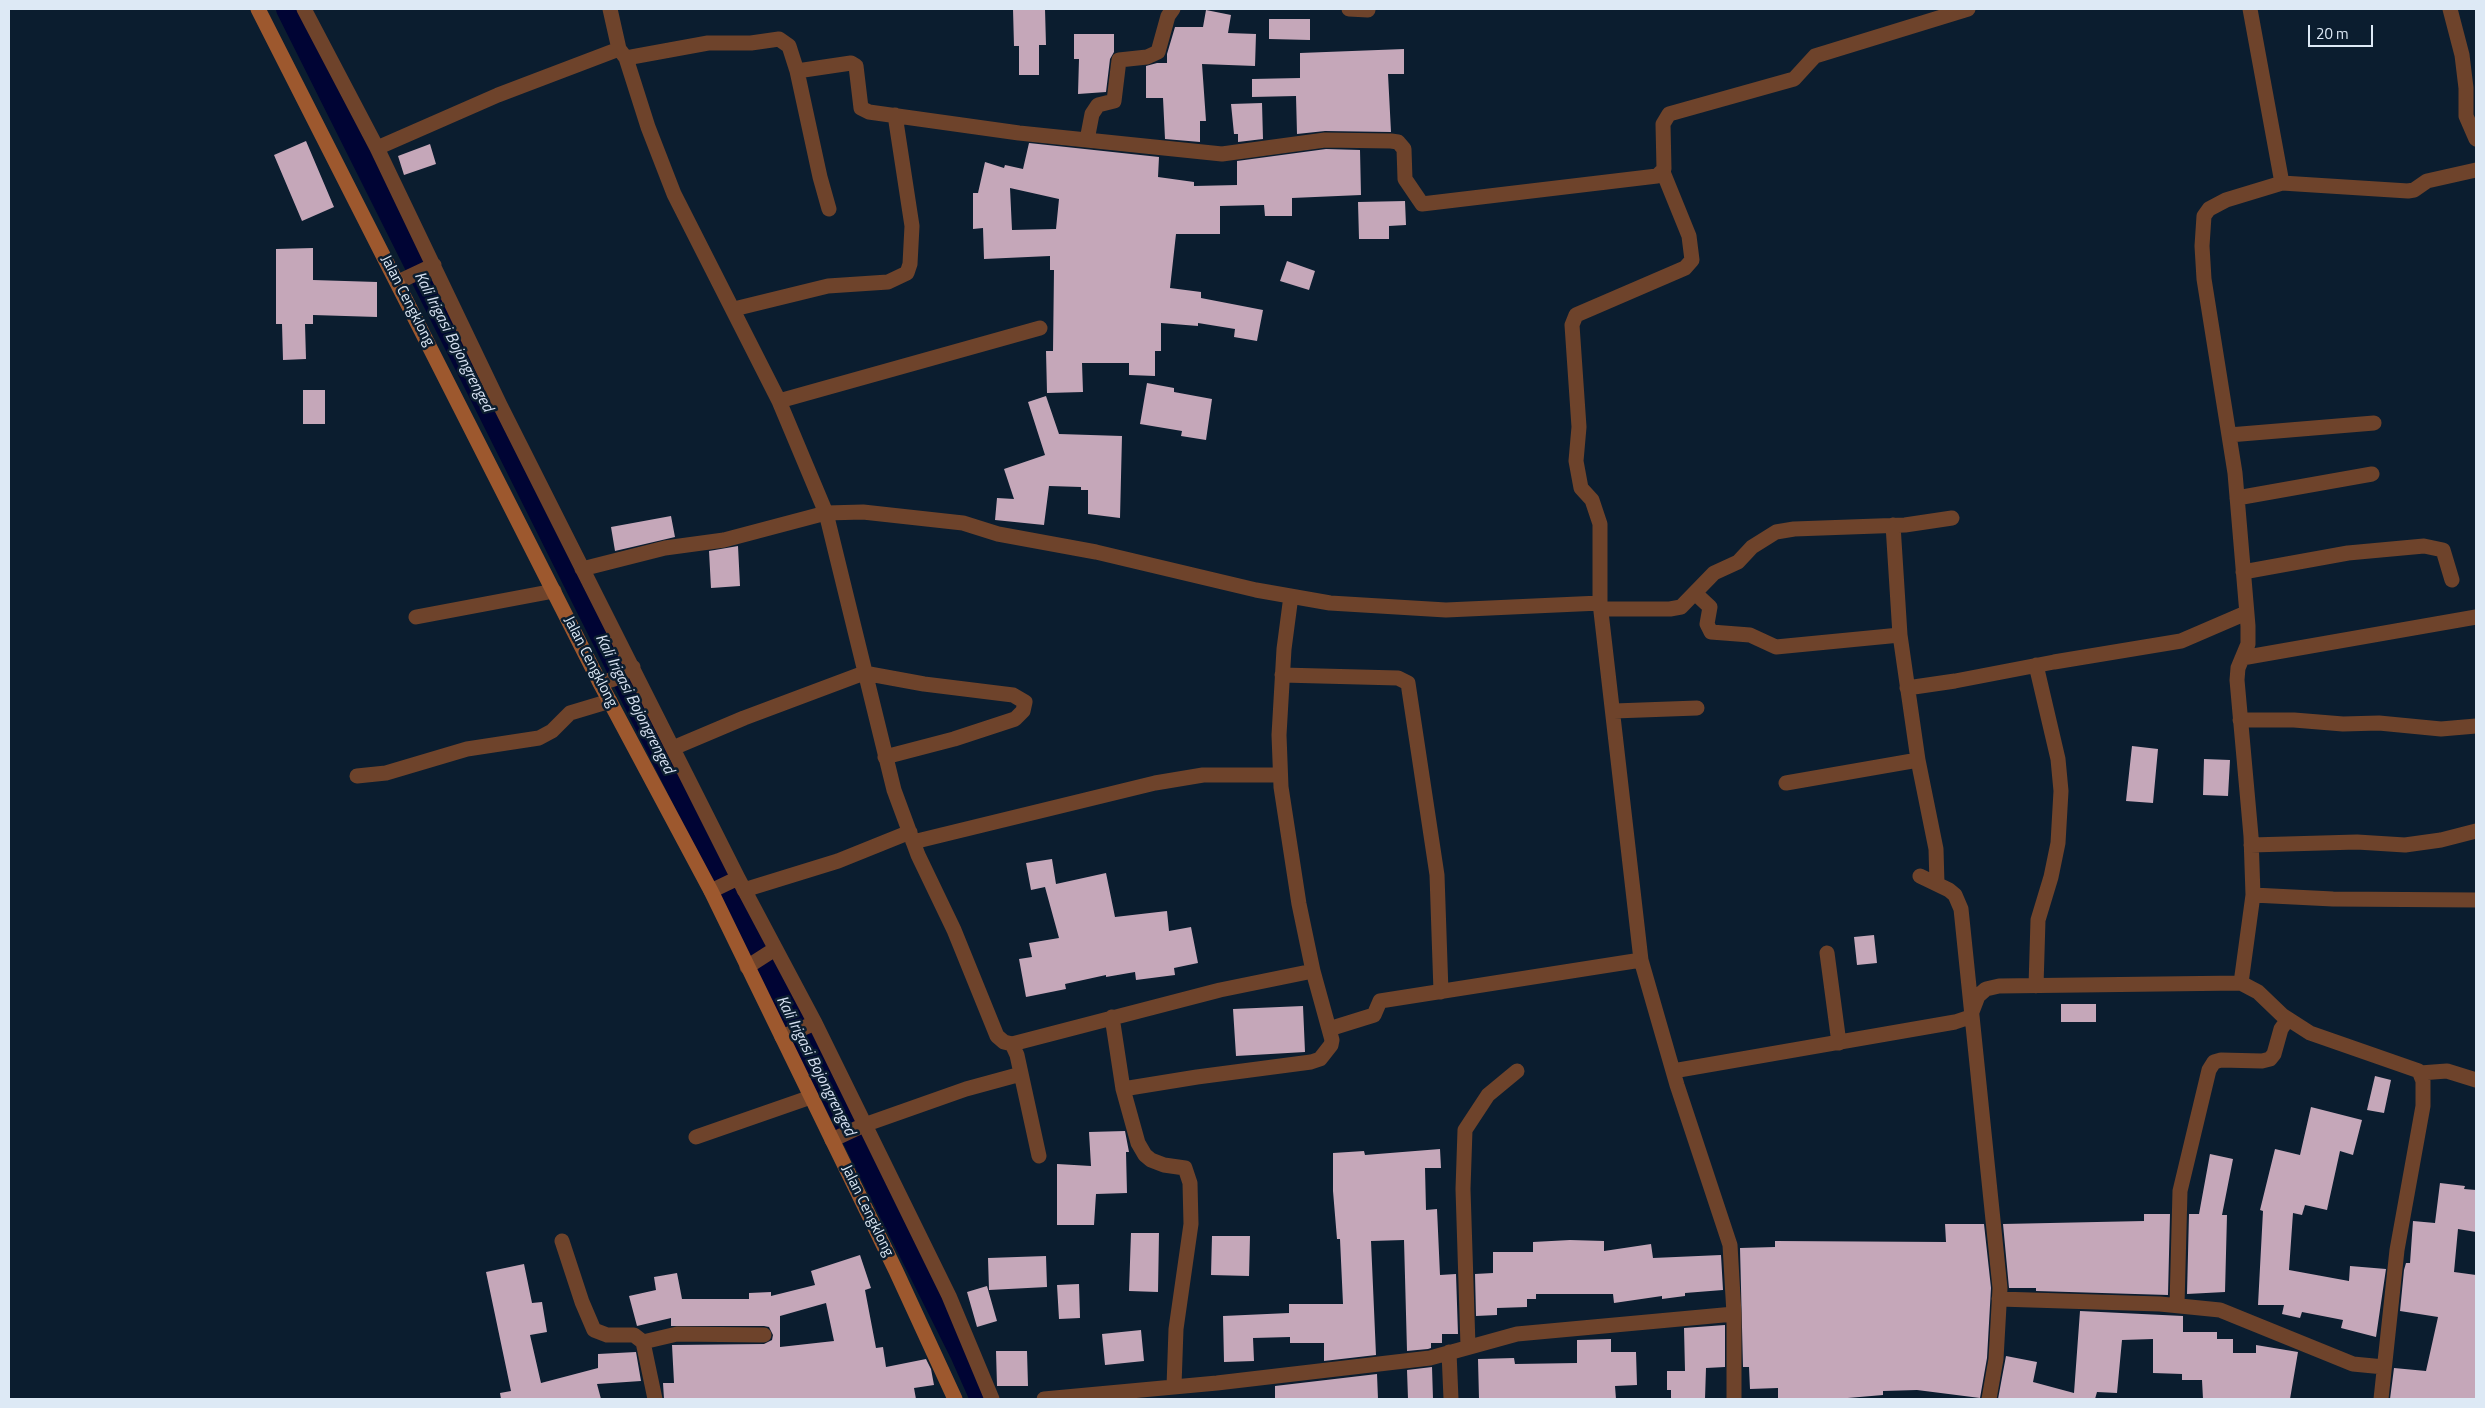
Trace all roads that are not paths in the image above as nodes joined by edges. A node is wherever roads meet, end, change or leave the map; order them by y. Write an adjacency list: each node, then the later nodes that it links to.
1 (258, 9): 22 (main road, Jalan Cengklong)
2 (304, 9): 16 (street)
3 (610, 9): 10 (street)
4 (1173, 9): 15 (street)
5 (1349, 9): 9 (street)
6 (1968, 9): 18 (street)
7 (2250, 9): 19 (street)
8 (2450, 9): 12 (street)
9 (1368, 10)
10 (622, 54): 11 (street); 16 (street); 23 (street)
11 (797, 71): 13 (street); 20 (street)
12 (2471, 81): 14 (street)
13 (895, 115): 15 (street); 23 (street)
14 (2476, 139)
15 (1087, 140): 18 (street)
16 (378, 148): 21 (street)
17 (2476, 170): 19 (street)
18 (1663, 172): 39 (street)
19 (2282, 183): 27 (street)
20 (830, 209)
21 (432, 266): 22 (street); 33 (street)
22 (402, 280): 36 (main road, Jalan Cengklong)
23 (734, 309): 25 (street)
24 (1040, 328): 25 (street)
25 (779, 401): 30 (street)
26 (2374, 423): 27 (street)
27 (2229, 435): 29 (street)
28 (2372, 474): 29 (street)
29 (2237, 498): 34 (street)
30 (826, 513): 33 (street); 38 (street); 47 (street)
31 (1952, 518): 32 (street)
32 (1893, 525): 37 (street); 43 (street)
33 (582, 568): 46 (street)
34 (2243, 572): 35 (street); 40 (street)
35 (2452, 580)
36 (554, 592): 42 (street); 49 (main road, Jalan Cengklong)
37 (1696, 594): 39 (street); 43 (street)
38 (1292, 596): 39 (street); 48 (street)
39 (1601, 606): 53 (street)
40 (2246, 613): 44 (street); 45 (street)
41 (2476, 616): 44 (street)
42 (416, 618)
43 (1900, 635): 50 (street)
44 (2242, 658): 54 (street)
45 (2036, 666): 50 (street); 77 (street)
46 (630, 669): 49 (street); 56 (street)
47 (864, 673): 56 (street); 57 (street); 57 (street)
48 (1282, 675): 59 (street); 78 (street)
49 (607, 681): 51 (main road, Jalan Cengklong)
50 (1907, 688): 58 (street)
51 (610, 701): 60 (street); 68 (main road, Jalan Cengklong)
52 (1697, 708): 53 (street)
53 (1614, 711): 73 (street)
54 (2240, 720): 55 (street); 64 (street)
55 (2476, 726)
56 (673, 748): 66 (street)
57 (884, 757): 63 (street)
58 (1918, 760): 61 (street); 67 (street)
59 (1280, 774): 63 (street); 75 (street)
60 (357, 776)
61 (1786, 783)
62 (2476, 831): 64 (street)
63 (912, 837): 66 (street); 86 (street)
64 (2251, 845): 69 (street)
65 (1920, 876): 67 (street)
66 (738, 883): 68 (street); 71 (street)
67 (1937, 884): 80 (street)
68 (713, 891): 74 (main road, Jalan Cengklong)
69 (2253, 896): 70 (street); 76 (street)
70 (2476, 900)
71 (773, 951): 74 (street); 82 (street)
72 (1827, 954): 85 (street)
73 (1641, 960): 78 (street); 88 (street)
74 (750, 964): 84 (main road, Jalan Cengklong)
75 (1313, 971): 79 (street); 83 (street)
76 (2241, 982): 77 (street); 81 (street)
77 (2036, 986): 80 (street)
78 (1441, 992): 83 (street)
79 (1112, 1017): 86 (street); 92 (street)
80 (1970, 1017): 85 (street); 99 (street)
81 (2288, 1019): 89 (street); 100 (street)
82 (812, 1024): 84 (street); 94 (street)
83 (1329, 1029): 92 (street)
84 (785, 1036): 93 (main road, Jalan Cengklong)
85 (1839, 1043): 88 (street)
86 (1012, 1044): 90 (street)
87 (1517, 1071): 104 (street)
88 (1673, 1071): 101 (street)
89 (2420, 1073): 91 (street); 106 (street)
90 (1020, 1074): 94 (street); 97 (street)
91 (2476, 1080)
92 (1123, 1089): 107 (street)
93 (811, 1097): 95 (street); 96 (main road, Jalan Cengklong)
94 (862, 1126): 96 (street); 110 (street)
95 (696, 1138)
96 (837, 1138): 109 (main road, Jalan Cengklong)
97 (1039, 1156)
98 (562, 1241): 103 (street)
99 (1999, 1299): 100 (street); 114 (street)
100 (2176, 1305): 106 (street)
101 (1734, 1314): 104 (street); 113 (street)
102 (764, 1335): 103 (street)
103 (643, 1342): 108 (street)
104 (1468, 1346): 105 (street)
105 (1449, 1352): 107 (street); 112 (street)
106 (2384, 1368): 115 (street)
107 (1174, 1386): 111 (street)
108 (655, 1399)
109 (955, 1399)
110 (992, 1399)
111 (1044, 1399)
112 (1451, 1399)
113 (1734, 1399)
114 (1989, 1399)
115 (2381, 1399)

